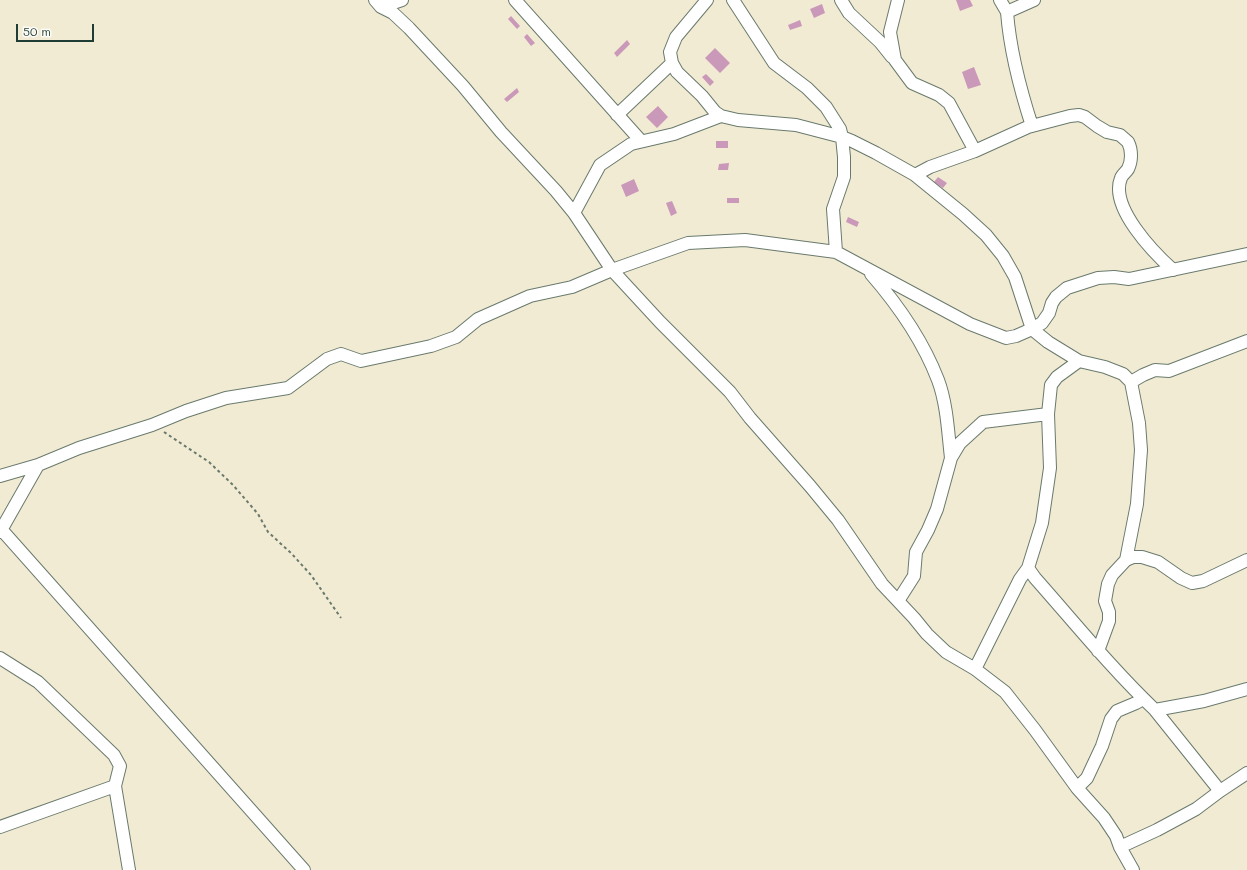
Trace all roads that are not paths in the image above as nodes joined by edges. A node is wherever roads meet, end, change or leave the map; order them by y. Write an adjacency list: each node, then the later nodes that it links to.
1 (402, 0): 9 (street)
2 (515, 0): 13 (street)
3 (706, 0): 12 (street)
4 (733, 0): 16 (street)
5 (841, 0): 11 (street)
6 (898, 0): 11 (street)
7 (1000, 0): 10 (street)
8 (1034, 0): 10 (street)
9 (378, 4): 20 (street)
10 (1007, 12): 15 (street)
11 (895, 60): 18 (street)
12 (672, 63): 13 (street); 14 (street)
13 (617, 115): 17 (street)
14 (721, 116): 16 (street); 17 (street)
15 (1032, 126): 18 (street); 25 (street)
16 (842, 138): 19 (street); 21 (street)
17 (641, 141): 20 (street)
18 (976, 151): 19 (street)
19 (915, 175): 26 (street)
20 (574, 213): 24 (street)
21 (836, 252): 23 (street); 24 (street)
22 (1247, 254): 25 (street)
23 (865, 268): 26 (street); 31 (street)
24 (612, 270): 32 (street); 38 (street)
25 (1173, 270): 26 (street)
26 (1032, 329): 28 (street)
27 (1247, 341): 29 (street)
28 (1079, 361): 29 (street); 30 (street)
29 (1131, 382): 35 (street)
30 (1048, 414): 31 (street); 37 (street)
31 (951, 458): 38 (street)
32 (38, 465): 33 (street); 34 (street)
33 (0, 476)
34 (0, 530): 52 (street)
35 (1126, 560): 36 (street); 39 (street)
36 (1247, 560)
37 (1028, 568): 39 (street); 41 (street)
38 (898, 601): 41 (street)
39 (1098, 651): 43 (street)
40 (0, 658): 46 (street)
41 (976, 668): 47 (street)
42 (1247, 688): 44 (street)
43 (1143, 699): 44 (street); 47 (street)
44 (1155, 710): 48 (street)
45 (1247, 773): 48 (street)
46 (115, 786): 49 (street); 51 (street)
47 (1077, 788): 50 (street)
48 (1220, 791): 50 (street)
49 (0, 827)
50 (1120, 847): 53 (street)
51 (129, 870)
52 (304, 870)
53 (1133, 870)

